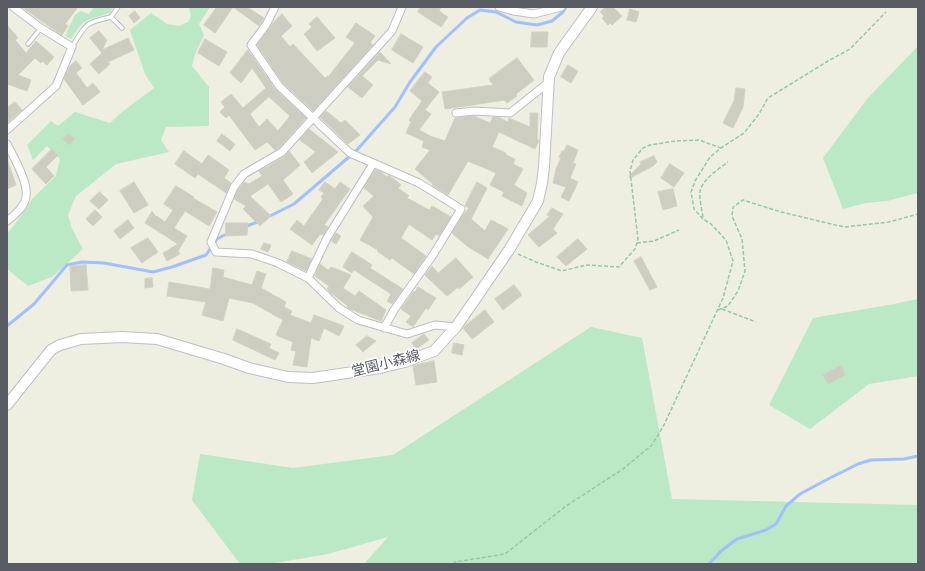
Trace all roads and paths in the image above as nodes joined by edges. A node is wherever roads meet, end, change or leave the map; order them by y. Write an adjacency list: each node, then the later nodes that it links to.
1 (13, 7): 10 (street)
2 (118, 7): 9 (lane)
3 (275, 7): 16 (street)
4 (402, 7): 16 (street)
5 (499, 7): 6 (street)
6 (561, 7)
7 (592, 7): 14 (main road, 堂園小森線)
8 (886, 12): 19 (path)
9 (111, 17): 11 (lane); 13 (lane)
10 (41, 28): 12 (lane); 13 (street)
11 (122, 28)
12 (28, 44)
13 (72, 47): 17 (street)
14 (548, 82): 15 (street); 27 (main road, 堂園小森線)
15 (456, 113)
16 (313, 118): 21 (street); 28 (street)
17 (7, 130)
18 (7, 144): 24 (street)
19 (721, 148): 23 (path); 26 (path)
20 (728, 162): 23 (path)
21 (374, 164): 28 (street); 33 (street)
22 (918, 214): 29 (path)
23 (703, 218): 30 (path)
24 (7, 222)
25 (679, 230): 26 (path)
26 (637, 243): 27 (path)
27 (509, 250): 32 (main road, 堂園小森線)
28 (308, 278): 33 (street)
29 (722, 309): 30 (path); 31 (path)
30 (718, 310): 35 (path)
31 (756, 322)
32 (456, 327): 33 (street); 34 (main road, 堂園小森線)
33 (384, 328)
34 (7, 405)
35 (453, 564)

